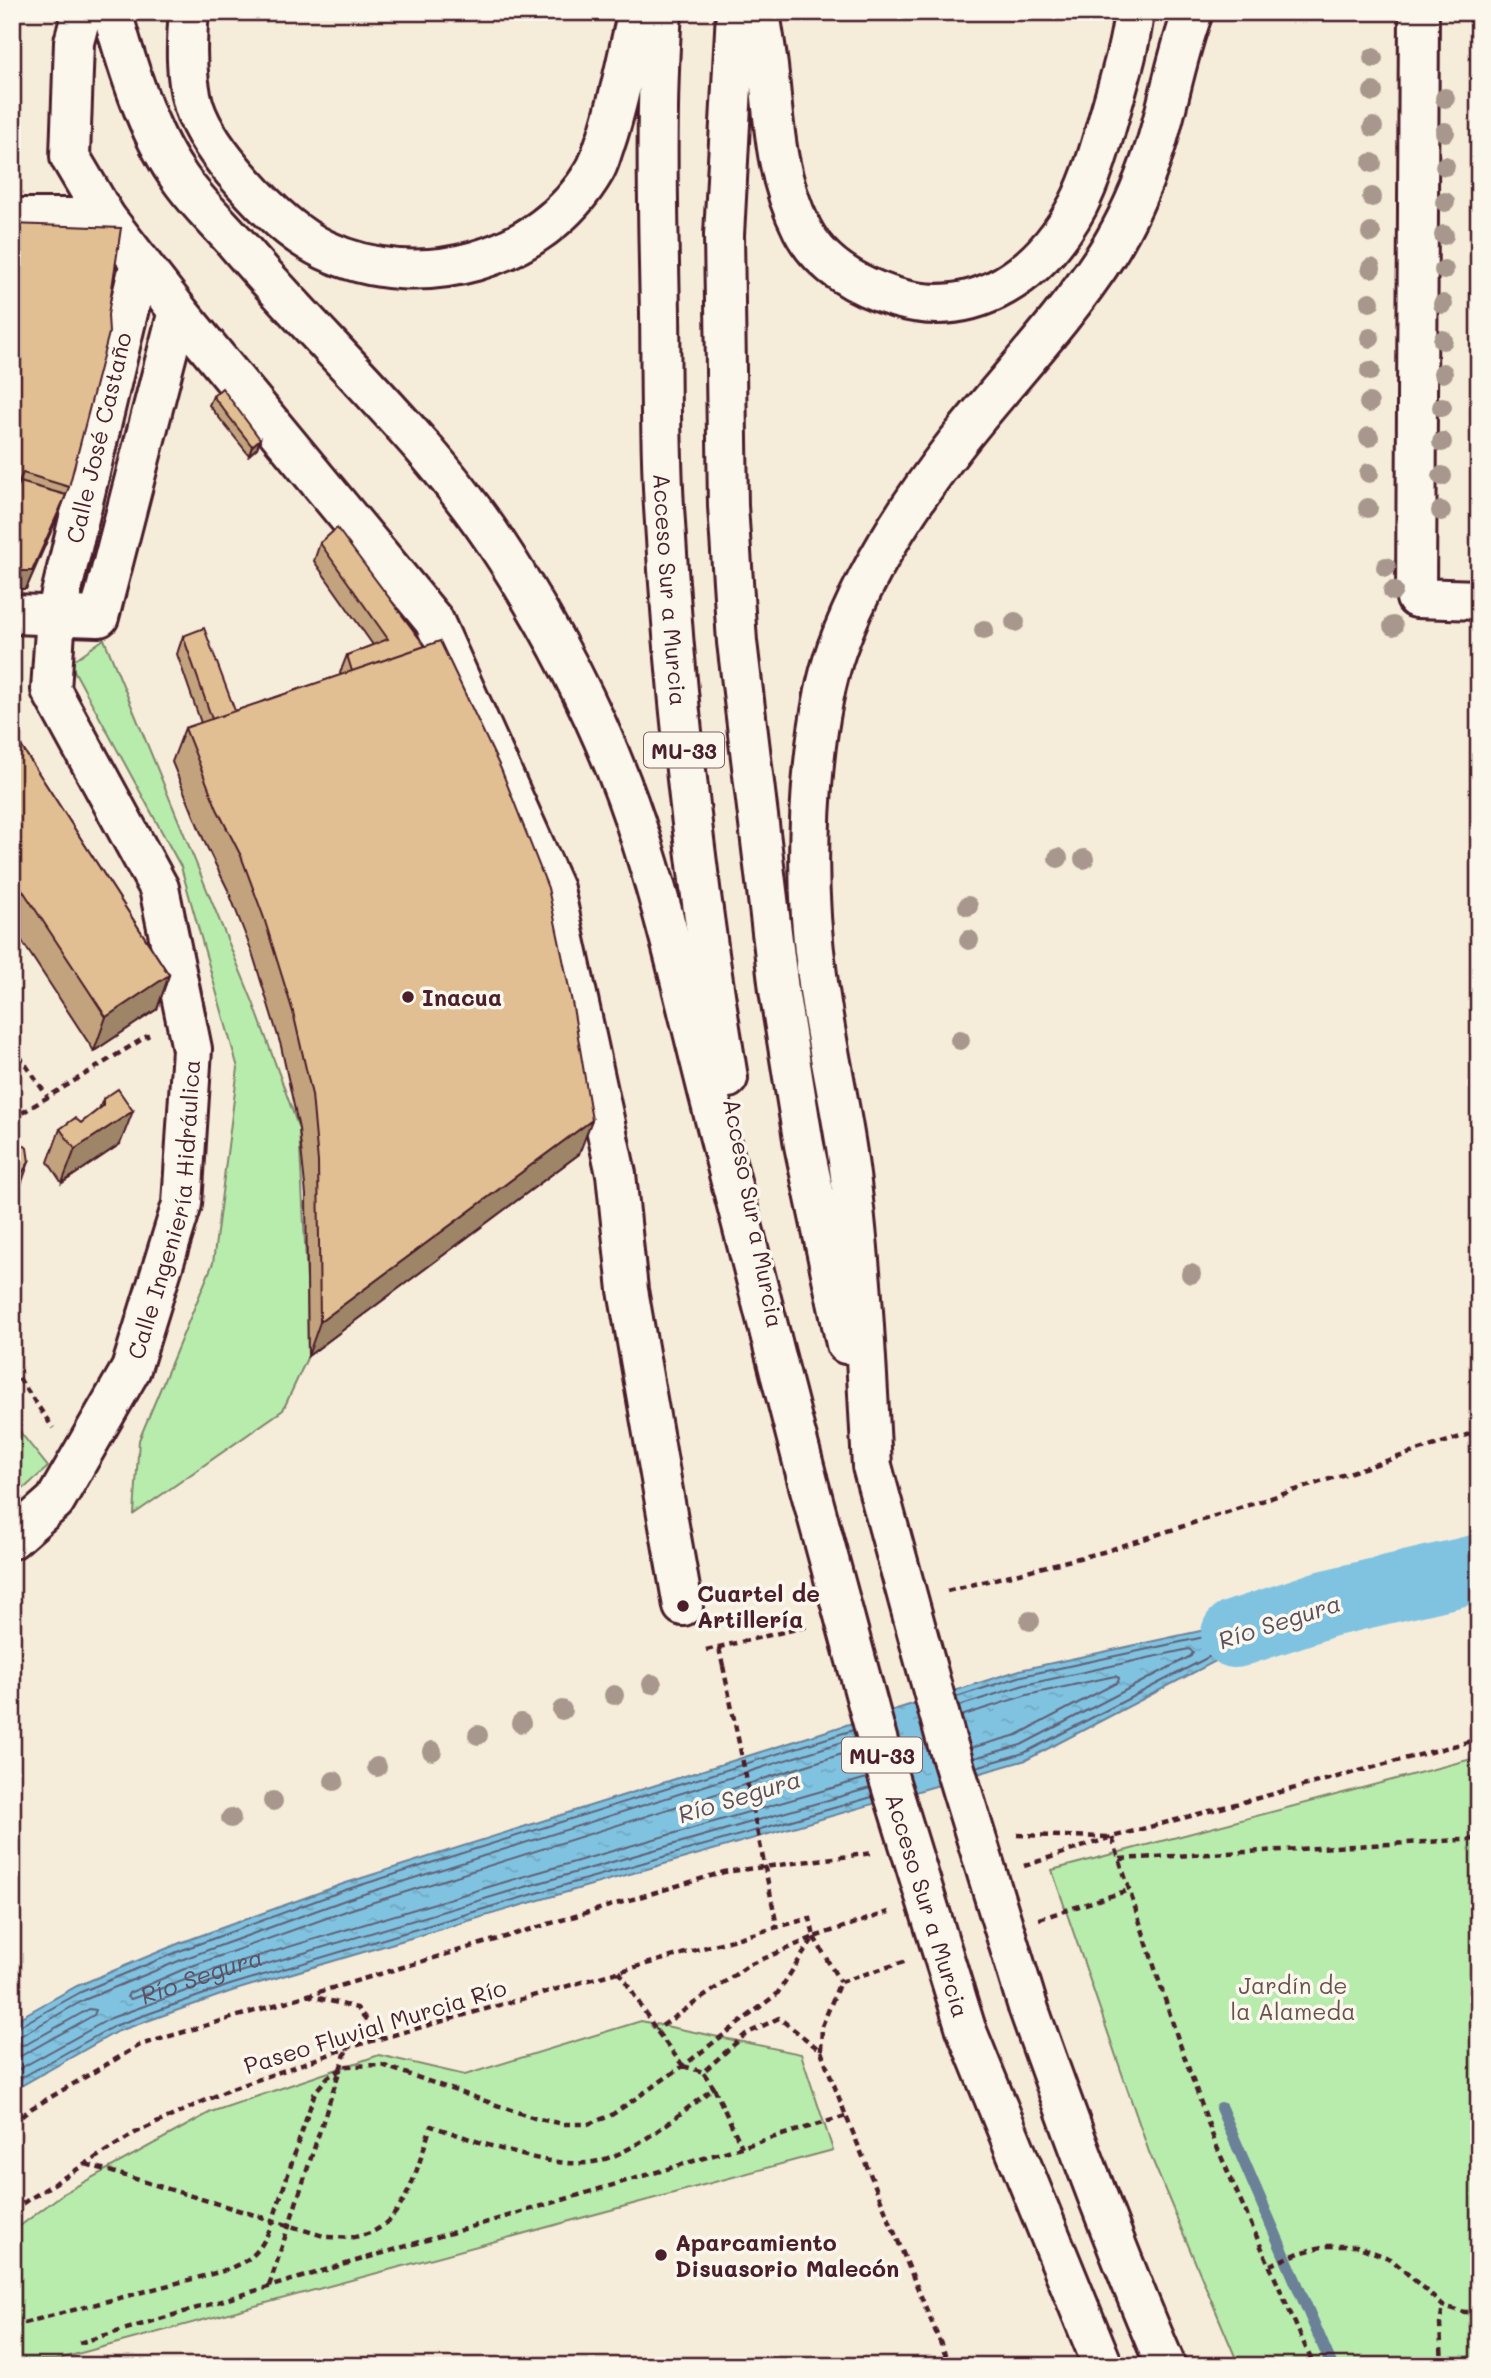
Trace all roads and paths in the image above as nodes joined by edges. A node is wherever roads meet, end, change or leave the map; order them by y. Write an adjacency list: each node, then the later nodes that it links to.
1 (82, 12): 12 (main road)
2 (112, 12): 26 (main road)
3 (189, 12): 4 (main road)
4 (638, 12)
5 (662, 12): 26 (main road, Acceso Sur a Murcia / MU-33)
6 (736, 12): 25 (main road, MU-33)
7 (760, 12): 8 (main road)
8 (1134, 12)
9 (1194, 12): 25 (main road)
10 (1419, 12): 15 (main road)
11 (12, 218): 12 (main road)
12 (106, 218): 13 (main road)
13 (140, 262): 14 (main road); 17 (main road, Calle José Castaño)
14 (178, 311): 17 (main road, Calle José Castaño); 29 (main road)
15 (1479, 600)
16 (12, 614): 17 (main road, Calle José Castaño)
17 (56, 615): 18 (main road, Calle Ingeniería Hidráulica)
18 (187, 1015): 20 (path); 24 (main road, Calle Ingeniería Hidráulica)
19 (12, 1045): 20 (path)
20 (47, 1096): 21 (path)
21 (12, 1119)
22 (12, 1368): 24 (path)
23 (1479, 1432): 28 (path)
24 (76, 1464): 27 (main road, Calle Ingeniería Hidráulica)
25 (872, 1466): 68 (main road, MU-33, bridge)
26 (807, 1478): 44 (main road, Acceso Sur a Murcia / MU-33, bridge)
27 (12, 1539)
28 (1103, 1552)
29 (682, 1606)
30 (706, 1650): 39 (path, bridge)
31 (1479, 1739): 33 (path)
32 (1010, 1836): 33 (path)
33 (1112, 1836): 36 (path); 37 (path)
34 (1479, 1839): 36 (path)
35 (874, 1853): 43 (path)
36 (1119, 1859): 59 (path)
37 (1021, 1867)
38 (892, 1911): 40 (path)
39 (777, 1926): 40 (path, Paseo Fluvial Murcia Río); 41 (path, Paseo Fluvial Murcia Río)
40 (814, 1937): 42 (path); 45 (path); 48 (path)
41 (620, 1972): 45 (path); 46 (path, Paseo Fluvial Murcia Río)
42 (839, 1983)
43 (306, 1995): 46 (path); 53 (path)
44 (966, 2029): 66 (main road); 67 (main road, Acceso Sur a Murcia / MU-33)
45 (656, 2030): 48 (path)
46 (381, 2038): 47 (path, Paseo Fluvial Murcia Río)
47 (347, 2048): 49 (path); 55 (path, Paseo Fluvial Murcia Río)
48 (683, 2066): 49 (path); 50 (path)
49 (339, 2071): 57 (path); 58 (path)
50 (703, 2072): 51 (path); 52 (path)
51 (715, 2088): 54 (path); 58 (path)
52 (846, 2116): 54 (path); 65 (path)
53 (12, 2124)
54 (742, 2147): 60 (path)
55 (85, 2164): 56 (path, Paseo Fluvial Murcia Río); 57 (path)
56 (12, 2210)
57 (273, 2221): 58 (path); 63 (path)
58 (289, 2225): 60 (path)
59 (1269, 2265): 61 (path); 69 (path)
60 (269, 2287): 64 (path)
61 (1443, 2305): 62 (path); 70 (path)
62 (1479, 2312)
63 (12, 2326)
64 (79, 2343)
65 (950, 2366)
66 (1090, 2366)
67 (1103, 2366)
68 (1166, 2366)
69 (1314, 2366)
70 (1442, 2366)

